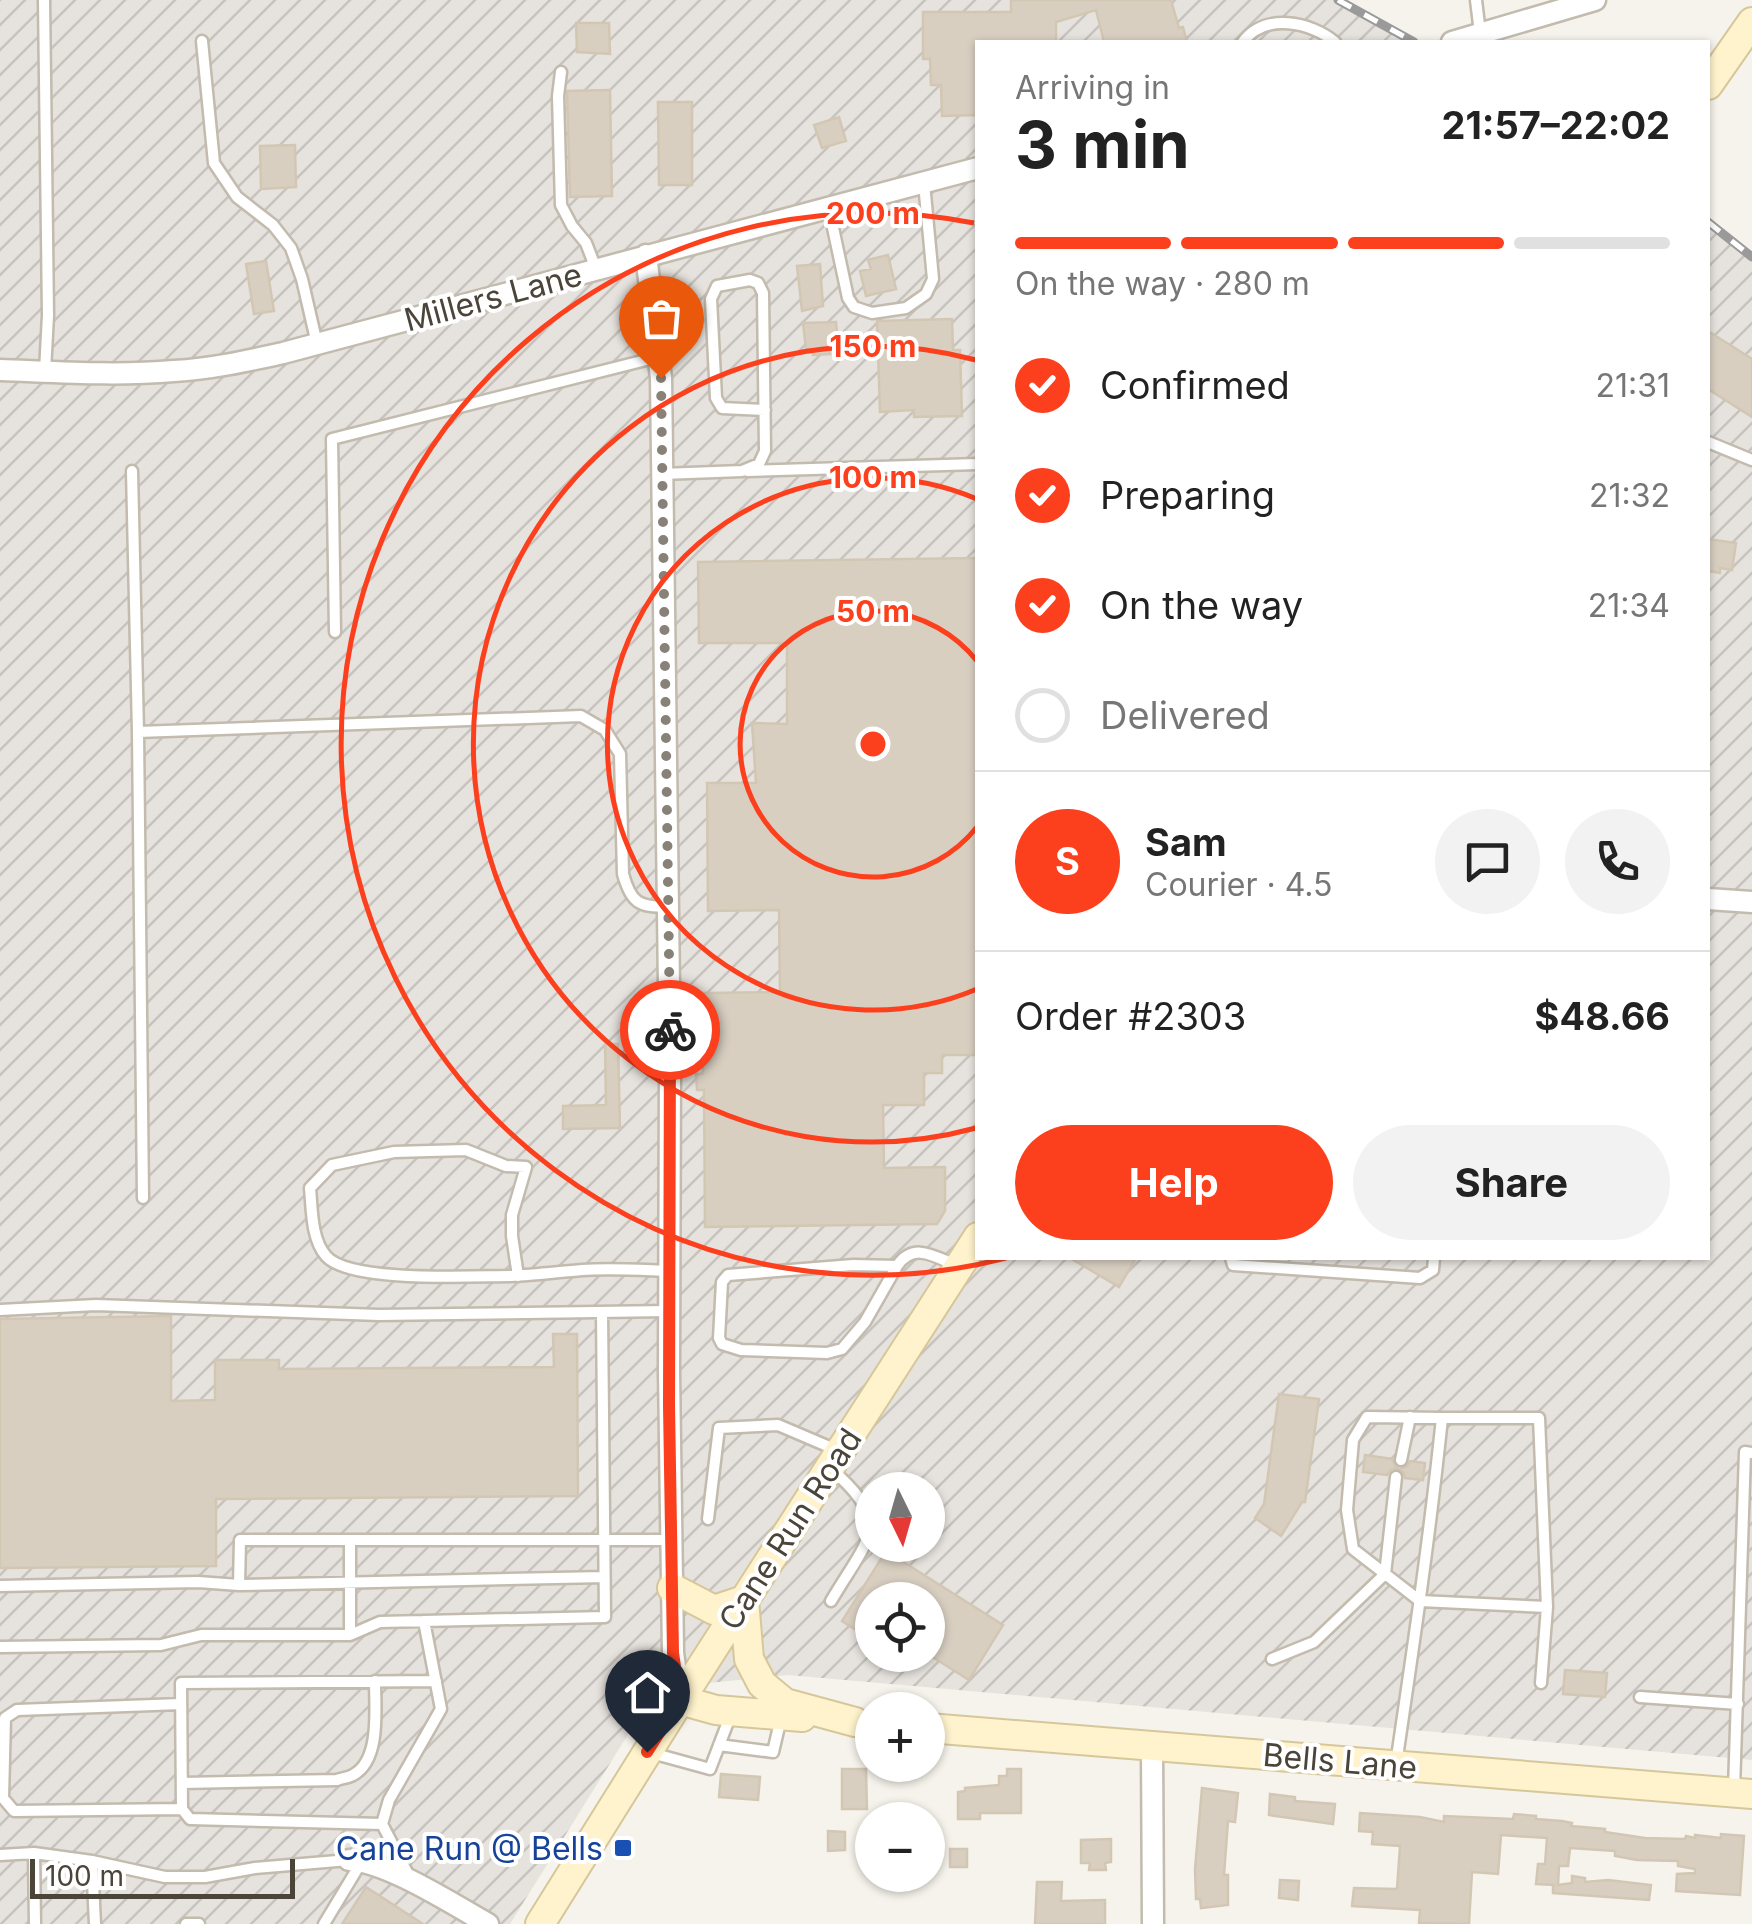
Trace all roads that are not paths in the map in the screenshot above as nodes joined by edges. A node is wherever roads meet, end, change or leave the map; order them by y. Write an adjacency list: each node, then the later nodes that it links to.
1 (44, 0): 20 (lane)
2 (1476, 0): 5 (lane)
3 (1594, 0): 5 (street)
4 (1751, 25): 11 (main road)
5 (1480, 34): 8 (street)
6 (1244, 40): 7 (lane)
7 (1332, 40)
8 (1459, 40)
9 (202, 41): 17 (lane)
10 (561, 72): 16 (lane)
11 (1710, 82)
12 (975, 169): 13 (street, Millers Lane)
13 (924, 182): 14 (street, Millers Lane); 14 (lane)
14 (829, 208): 15 (street, Millers Lane)
15 (646, 256): 16 (street, Millers Lane); 18 (street)
16 (596, 269): 17 (street, Millers Lane)
17 (316, 344): 20 (street, Millers Lane)
18 (658, 357): 27 (street); 28 (lane)
19 (0, 370): 20 (street, Millers Lane)
20 (44, 372)
21 (765, 410): 21 (lane); 26 (lane)
22 (1710, 443): 23 (lane)
23 (1752, 460)
24 (975, 464): 26 (lane)
25 (132, 471): 29 (lane)
26 (742, 471): 27 (lane)
27 (662, 474): 32 (street)
28 (335, 632)
29 (138, 732): 32 (lane); 33 (lane)
30 (1710, 898): 31 (street)
31 (1752, 902)
32 (668, 908): 39 (street)
33 (144, 1198)
34 (975, 1242): 38 (main road, Cane Run Road)
35 (1231, 1260): 36 (lane)
36 (1434, 1260)
37 (897, 1266): 37 (lane); 38 (lane)
38 (959, 1266): 47 (main road, Cane Run Road)
39 (670, 1270): 40 (lane); 42 (street)
40 (518, 1276): 40 (lane)
41 (0, 1310): 43 (lane)
42 (670, 1311): 43 (lane); 53 (street)
43 (602, 1312): 52 (lane)
44 (1410, 1418): 45 (lane); 48 (lane); 54 (lane)
45 (1442, 1418): 62 (lane); 63 (lane)
46 (1752, 1453): 74 (lane)
47 (835, 1459): 50 (lane); 60 (main road, Cane Run Road); 61 (lane)
48 (1401, 1460)
49 (1396, 1476): 54 (lane)
50 (708, 1519)
51 (350, 1540): 52 (lane); 56 (lane); 57 (lane)
52 (604, 1540): 53 (lane); 55 (lane)
53 (671, 1540): 59 (street)
54 (1385, 1574): 62 (lane); 67 (lane)
55 (604, 1577): 56 (lane); 64 (lane)
56 (351, 1581): 57 (lane); 65 (lane)
57 (240, 1585): 58 (lane)
58 (0, 1586)
59 (672, 1588): 60 (main road); 72 (street)
60 (744, 1600): 72 (main road, Cane Run Road); 77 (main road)
61 (831, 1601)
62 (1420, 1601): 63 (lane); 83 (lane)
63 (1548, 1607): 70 (lane)
64 (424, 1622): 65 (lane); 69 (lane)
65 (350, 1635): 66 (lane)
66 (0, 1647)
67 (1272, 1659)
68 (375, 1681): 69 (lane); 73 (lane); 84 (lane)
69 (436, 1681): 87 (lane)
70 (1541, 1682)
71 (1640, 1697): 74 (lane)
72 (680, 1700): 75 (main road); 82 (main road, Cane Run Road)
73 (181, 1704): 84 (lane); 86 (lane)
74 (1738, 1704): 85 (lane)
75 (732, 1711): 76 (main road); 80 (lane)
76 (781, 1715): 78 (main road); 80 (lane)
77 (855, 1720)
78 (855, 1721)
79 (945, 1729): 81 (main road, Bells Lane)
80 (719, 1745): 82 (lane)
81 (1152, 1746): 83 (main road, Bells Lane); 100 (street)
82 (647, 1752): 99 (main road, Cane Run Road)
83 (1396, 1765): 85 (main road, Bells Lane)
84 (182, 1784): 86 (lane)
85 (1743, 1794)
86 (182, 1809): 87 (lane)
87 (382, 1824): 92 (lane)
88 (34, 1853): 89 (lane); 91 (lane); 94 (lane)
89 (0, 1855)
90 (356, 1860): 91 (lane); 92 (street); 98 (lane)
91 (92, 1861): 95 (lane)
92 (412, 1882): 93 (street)
93 (475, 1921)
94 (35, 1924)
95 (95, 1924)
96 (186, 1924): 97 (lane)
97 (199, 1924)
98 (324, 1924)
99 (540, 1924)
100 (1152, 1924)

